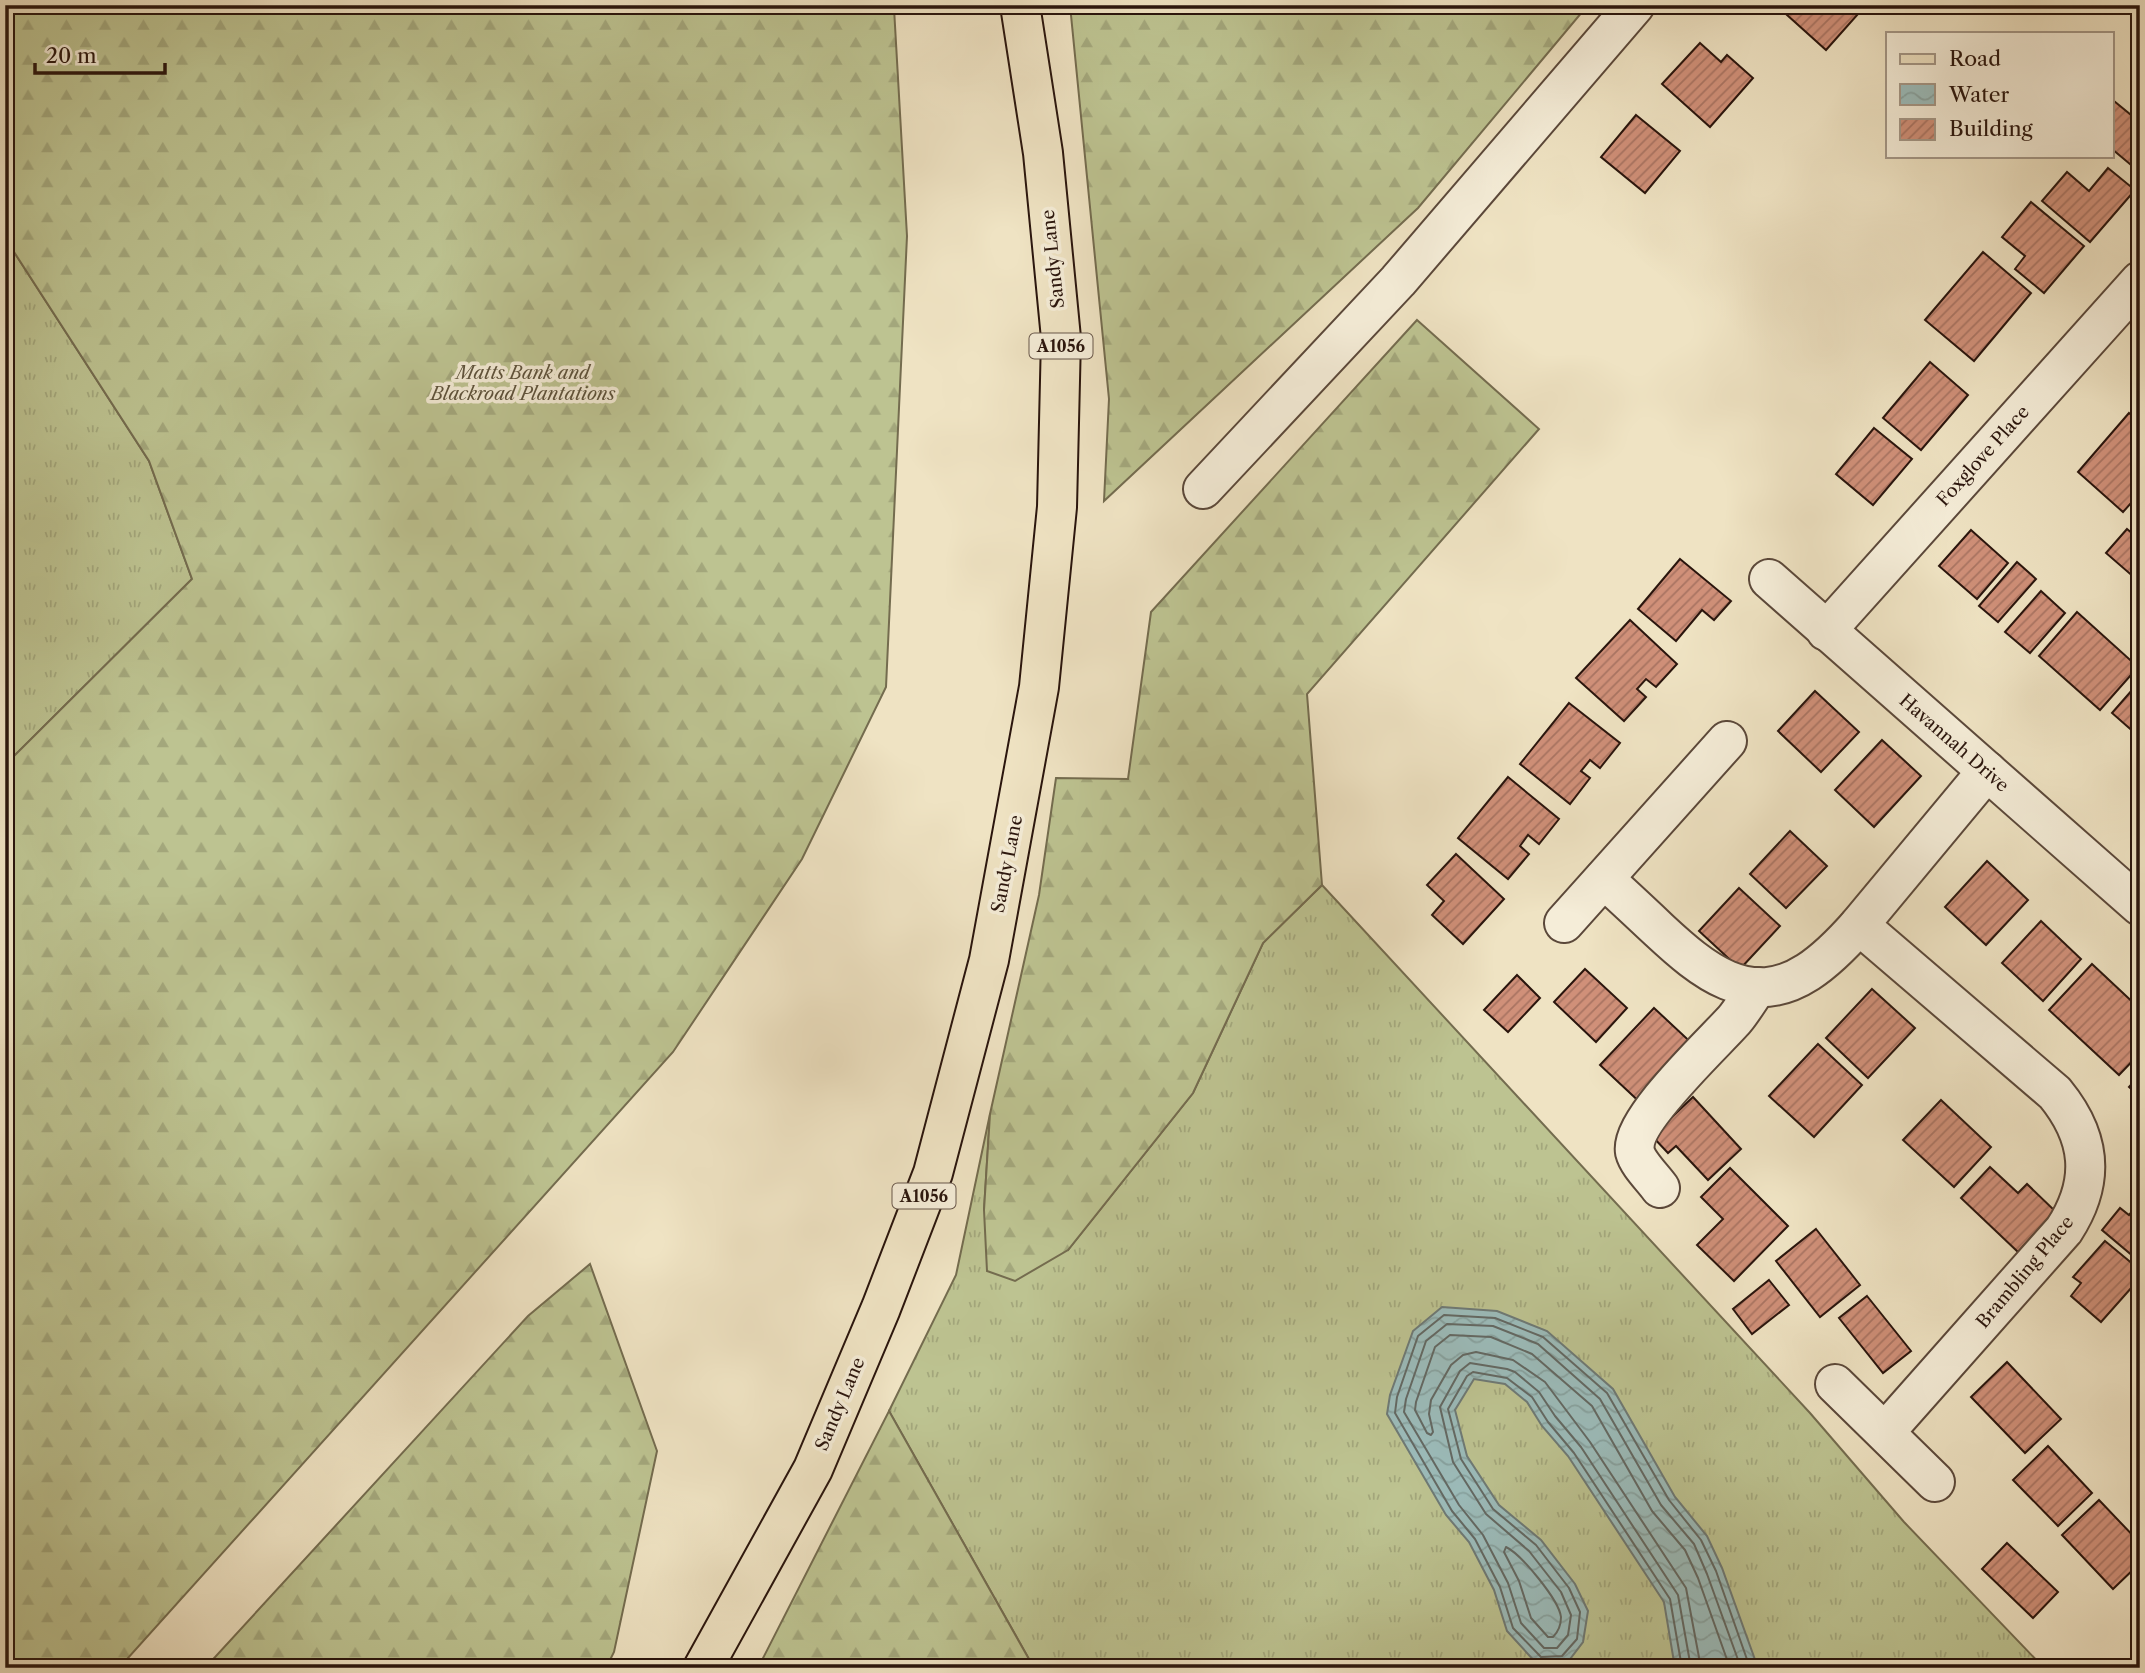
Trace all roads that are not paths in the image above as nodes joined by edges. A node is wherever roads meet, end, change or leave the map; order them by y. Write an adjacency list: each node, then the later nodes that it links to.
1 (1020, 5): 18 (main road, Sandy Lane / A1056)
2 (1635, 5): 4 (street)
3 (2140, 281): 6 (street, Foxglove Place)
4 (1203, 489)
5 (1769, 579): 6 (street, Havannah Drive)
6 (1826, 631): 8 (street, Havannah Drive)
7 (1727, 741): 9 (street)
8 (1987, 771): 10 (street, Havannah Drive); 12 (street)
9 (1604, 879): 11 (street); 13 (street)
10 (2140, 906)
11 (1564, 923)
12 (1859, 925): 13 (street); 16 (street, Brambling Place)
13 (1757, 987): 14 (street)
14 (1660, 1188)
15 (1835, 1384): 16 (street)
16 (1885, 1432): 17 (street)
17 (1935, 1482)
18 (703, 1668)

